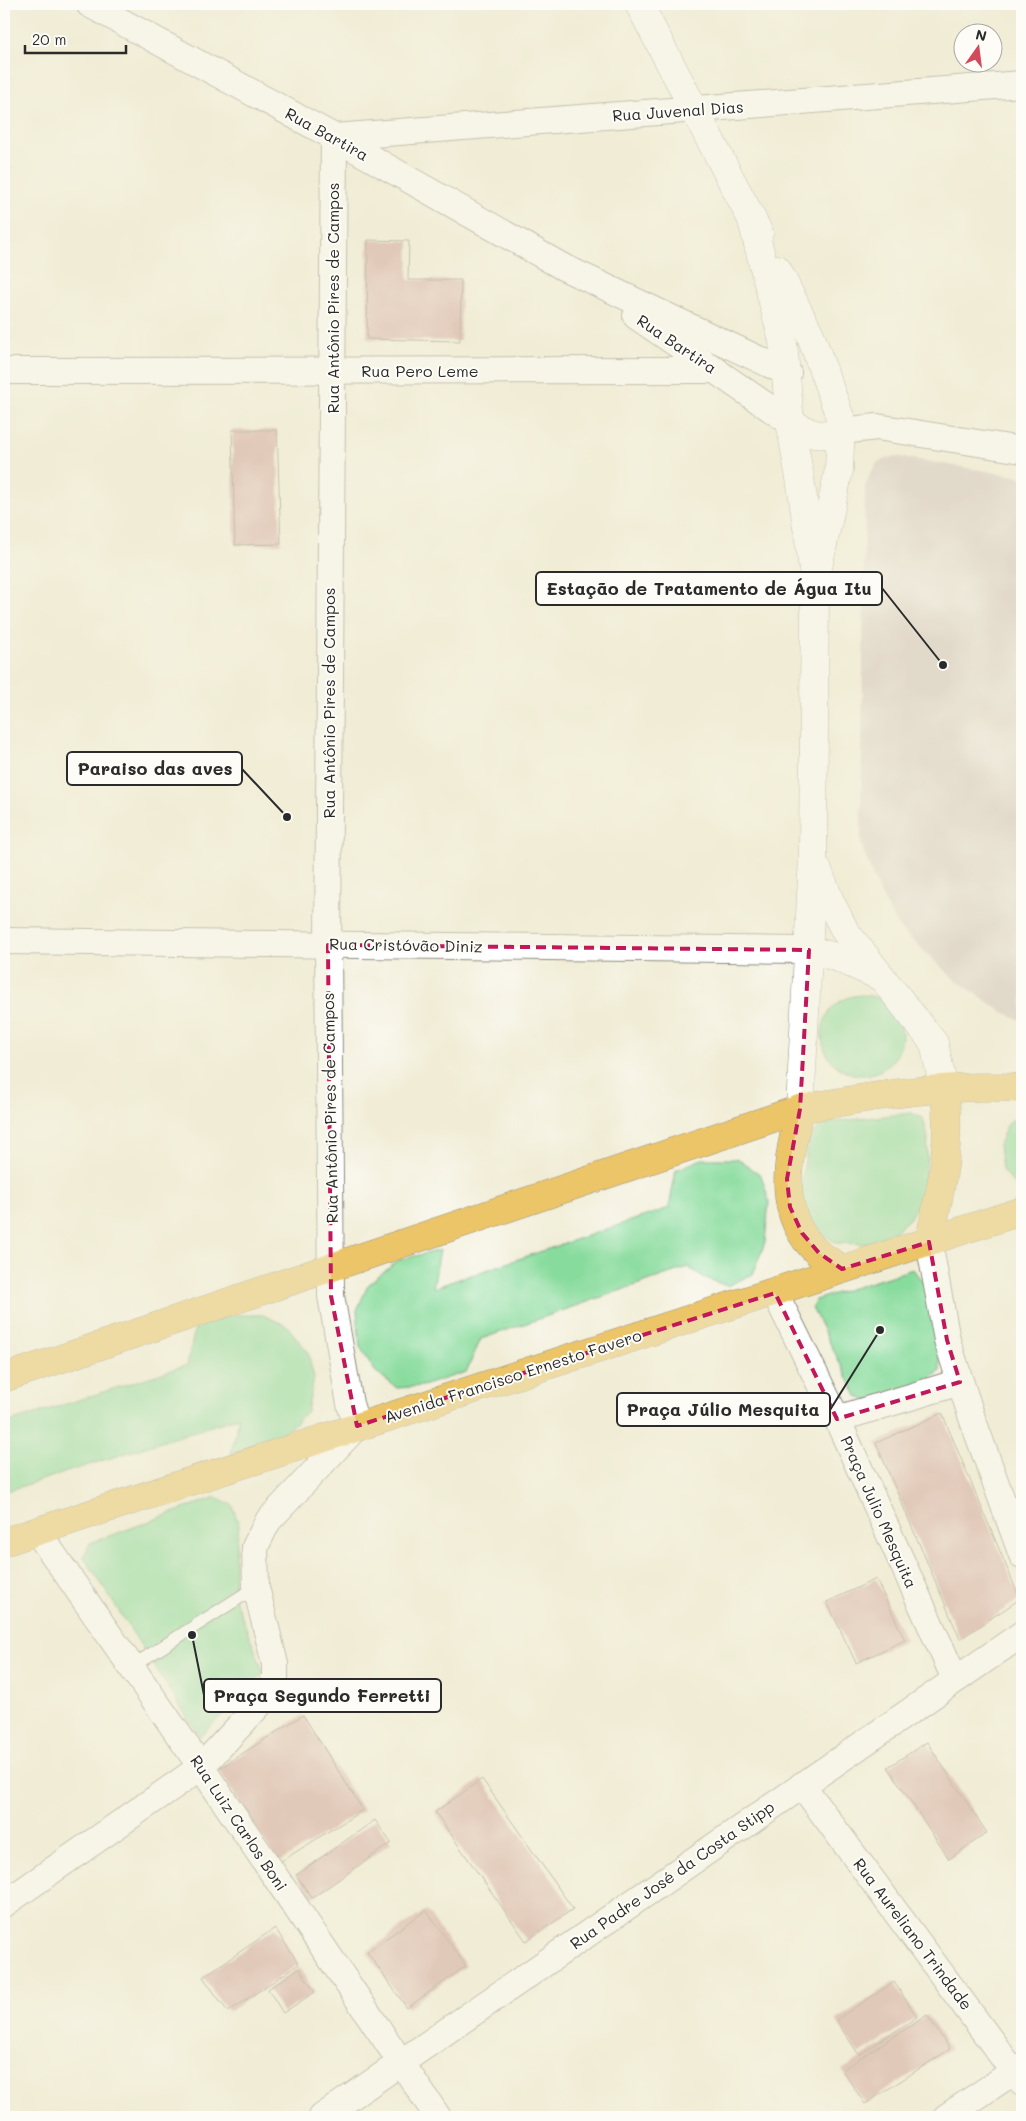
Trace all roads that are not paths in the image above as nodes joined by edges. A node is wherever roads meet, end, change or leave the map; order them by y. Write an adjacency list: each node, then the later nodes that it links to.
1 (89, 4): 5 (street, Rua Bartira)
2 (639, 4): 4 (street)
3 (1022, 84): 4 (street, Rua Juvenal Dias)
4 (694, 110): 5 (street, Rua Juvenal Dias); 6 (street)
5 (334, 137): 7 (street, Rua Bartira); 10 (street, Rua Antônio Pires de Campos)
6 (751, 217): 11 (street); 12 (street)
7 (563, 267): 8 (street, Rua Bartira); 11 (street, Rua Bartira)
8 (716, 370): 10 (street, Rua Pero Leme); 13 (street, Rua Bartira)
9 (4, 371): 10 (street, Rua Pero Leme)
10 (332, 371): 20 (street, Rua Antônio Pires de Campos)
11 (788, 373): 12 (street); 13 (street)
12 (836, 403): 14 (street); 15 (street)
13 (790, 422): 15 (street); 17 (street)
14 (877, 427): 15 (street); 16 (street)
15 (841, 431): 17 (street)
16 (1022, 450)
17 (815, 583): 18 (street)
18 (813, 857): 21 (street); 22 (street)
19 (4, 941): 20 (street, Rua Cristóvão Diniz)
20 (328, 945): 21 (street, Rua Cristóvão Diniz); 28 (street, Rua Antônio Pires de Campos)
21 (809, 950): 22 (street); 25 (street)
22 (881, 976): 24 (street)
23 (1022, 1088): 24 (main road)
24 (944, 1090): 25 (main road); 27 (main road)
25 (800, 1109): 28 (main road); 29 (main road)
26 (1022, 1211): 27 (main road, Avenida Francisco Ernesto Favero)
27 (929, 1242): 29 (main road, Avenida Francisco Ernesto Favero); 32 (street)
28 (332, 1268): 31 (main road); 34 (street, Rua Antônio Pires de Campos)
29 (842, 1269): 30 (main road, Avenida Francisco Ernesto Favero)
30 (775, 1293): 33 (street, Praça Julio Mesquita); 34 (main road, Avenida Francisco Ernesto Favero)
31 (4, 1378)
32 (960, 1382): 33 (street); 37 (street)
33 (837, 1419): 41 (street, Praça Julio Mesquita)
34 (357, 1426): 35 (main road, Avenida Francisco Ernesto Favero); 38 (street)
35 (37, 1531): 36 (main road, Avenida Francisco Ernesto Favero); 40 (street, Rua Luiz Carlos Boni)
36 (4, 1542)
37 (1022, 1555)
38 (256, 1587): 40 (lane); 42 (street)
39 (1022, 1634): 41 (street, Rua Padre José da Costa Stipp)
40 (132, 1667): 42 (street, Rua Luiz Carlos Boni)
41 (955, 1679): 43 (street, Rua Padre José da Costa Stipp)
42 (201, 1767): 44 (street); 45 (street, Rua Luiz Carlos Boni)
43 (802, 1785): 45 (street, Rua Padre José da Costa Stipp); 46 (street, Rua Aureliano Trindade)
44 (4, 1904)
45 (400, 2063): 47 (street, Rua Padre José da Costa Stipp); 48 (street, Rua Luiz Carlos Boni)
46 (1020, 2073): 49 (street)
47 (322, 2117)
48 (438, 2117)
49 (946, 2117)

